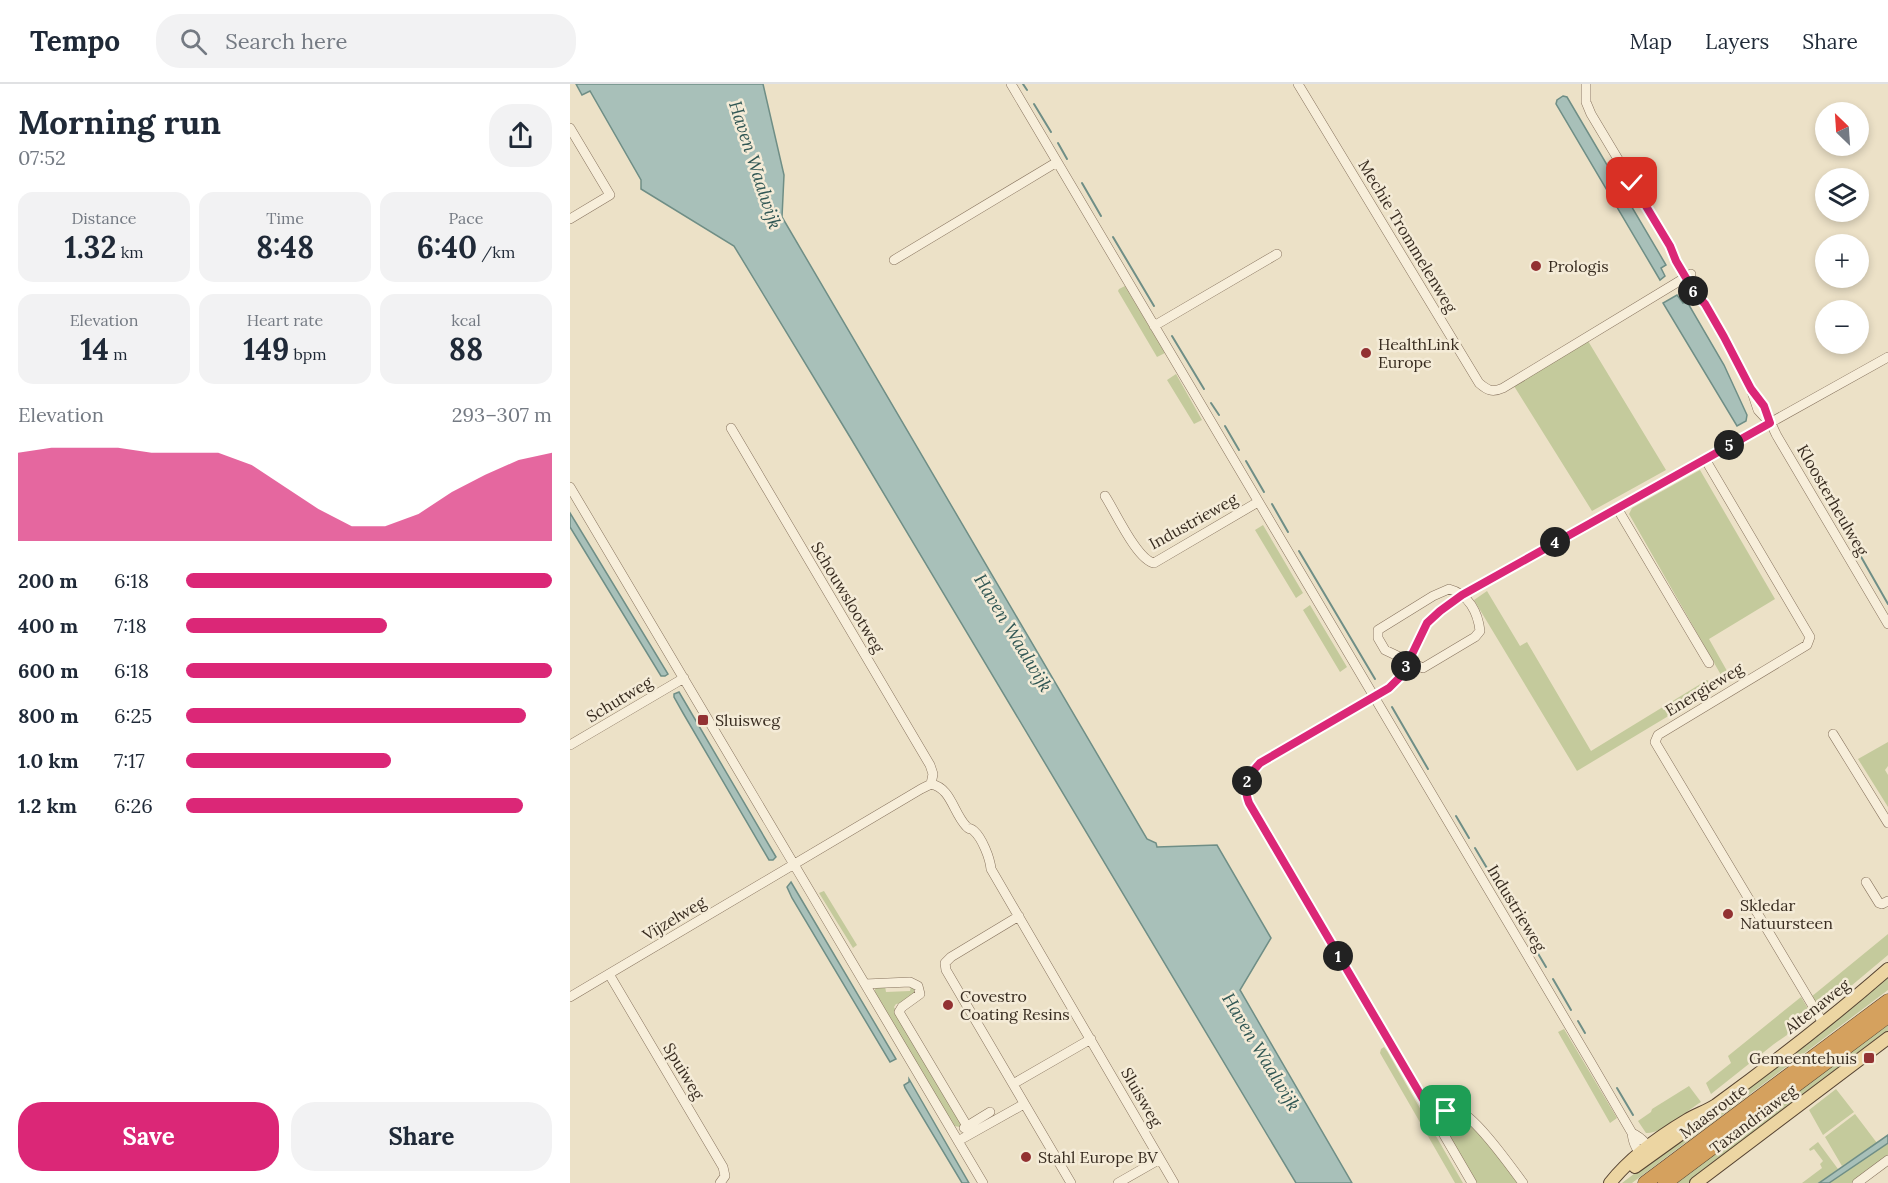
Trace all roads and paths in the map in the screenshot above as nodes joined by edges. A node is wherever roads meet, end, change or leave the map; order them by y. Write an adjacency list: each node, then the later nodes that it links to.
1 (1011, 84): 5 (street, Industrieweg)
2 (1298, 84): 9 (street, Mechie Trommelenweg)
3 (1586, 84): 9 (street)
4 (570, 128): 6 (street)
5 (1057, 162): 8 (street); 10 (street, Industrieweg)
6 (570, 219)
7 (1277, 254): 10 (street)
8 (894, 260)
9 (1688, 276): 12 (street)
10 (1154, 326): 17 (street, Industrieweg)
11 (1888, 357): 12 (street)
12 (1770, 423): 14 (street); 20 (street, Kloosterheulweg)
13 (731, 428): 27 (street, Schouwslootweg)
14 (1705, 459): 18 (street); 39 (street, Energieweg)
15 (570, 488): 23 (street)
16 (1105, 496): 17 (street, Industrieweg)
17 (1258, 502): 24 (street, Industrieweg)
18 (1617, 508): 19 (street); 22 (street, Energieweg)
19 (1462, 595): 21 (street); 21 (street); 21 (street)
20 (1888, 624)
21 (1408, 662): 24 (street)
22 (1709, 663)
23 (684, 678): 26 (street, Schutweg); 29 (street)
24 (1375, 698): 45 (street); 48 (street, Industrieweg)
25 (1833, 734): 28 (street)
26 (570, 745)
27 (931, 784): 29 (street); 32 (street)
28 (1888, 823)
29 (794, 864): 34 (street, Vijzelweg); 35 (street)
30 (1866, 882): 31 (street)
31 (1888, 901)
32 (1019, 916): 41 (street, Sluisweg); 42 (street)
33 (1888, 969): 39 (main road, Altenaweg)
34 (609, 974): 36 (street, Vijzelweg); 51 (street, Spuiweg)
35 (866, 984): 46 (street); 47 (street)
36 (570, 997)
37 (1888, 1001): 60 (highway, Maasroute)
38 (1888, 1016): 61 (highway, Maasroute)
39 (1822, 1023): 48 (main road, Altenaweg)
40 (1888, 1038): 62 (main road, Taxandriaweg)
41 (1091, 1039): 42 (street); 49 (street, Sluisweg)
42 (1013, 1084): 43 (street)
43 (1024, 1104): 47 (street); 53 (street)
44 (990, 1112): 46 (street)
45 (1433, 1116): 56 (street); 57 (street)
46 (967, 1126): 47 (street)
47 (956, 1137): 52 (street)
48 (1646, 1153): 58 (main road, Altenaweg); 59 (main road, Altenaweg)
49 (1160, 1159): 54 (street); 55 (street, Sluisweg)
50 (1888, 1160): 63 (street)
51 (720, 1183)
52 (983, 1183)
53 (1071, 1183)
54 (1118, 1183)
55 (1174, 1183)
56 (1472, 1183)
57 (1523, 1183)
58 (1610, 1183)
59 (1616, 1183)
60 (1645, 1183)
61 (1665, 1183)
62 (1695, 1183)
63 (1857, 1183)

